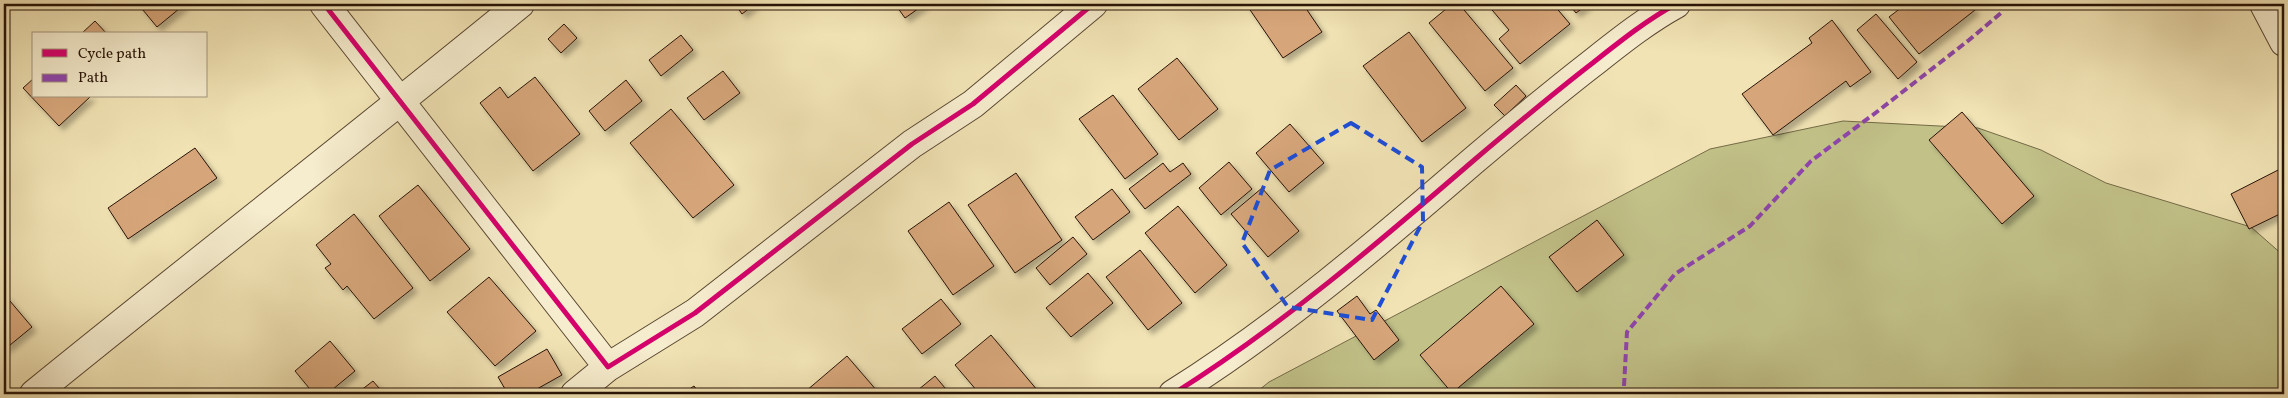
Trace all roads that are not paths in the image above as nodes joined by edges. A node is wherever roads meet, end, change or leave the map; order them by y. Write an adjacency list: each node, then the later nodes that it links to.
1 (324, 4): 7 (street)
2 (520, 4): 7 (street)
3 (1093, 4): 8 (street)
4 (1676, 4): 11 (street)
5 (2264, 4): 6 (street)
6 (2284, 42)
7 (402, 100): 8 (street); 9 (street)
8 (608, 367): 10 (street)
9 (34, 394)
10 (575, 394)
11 (1173, 394)

